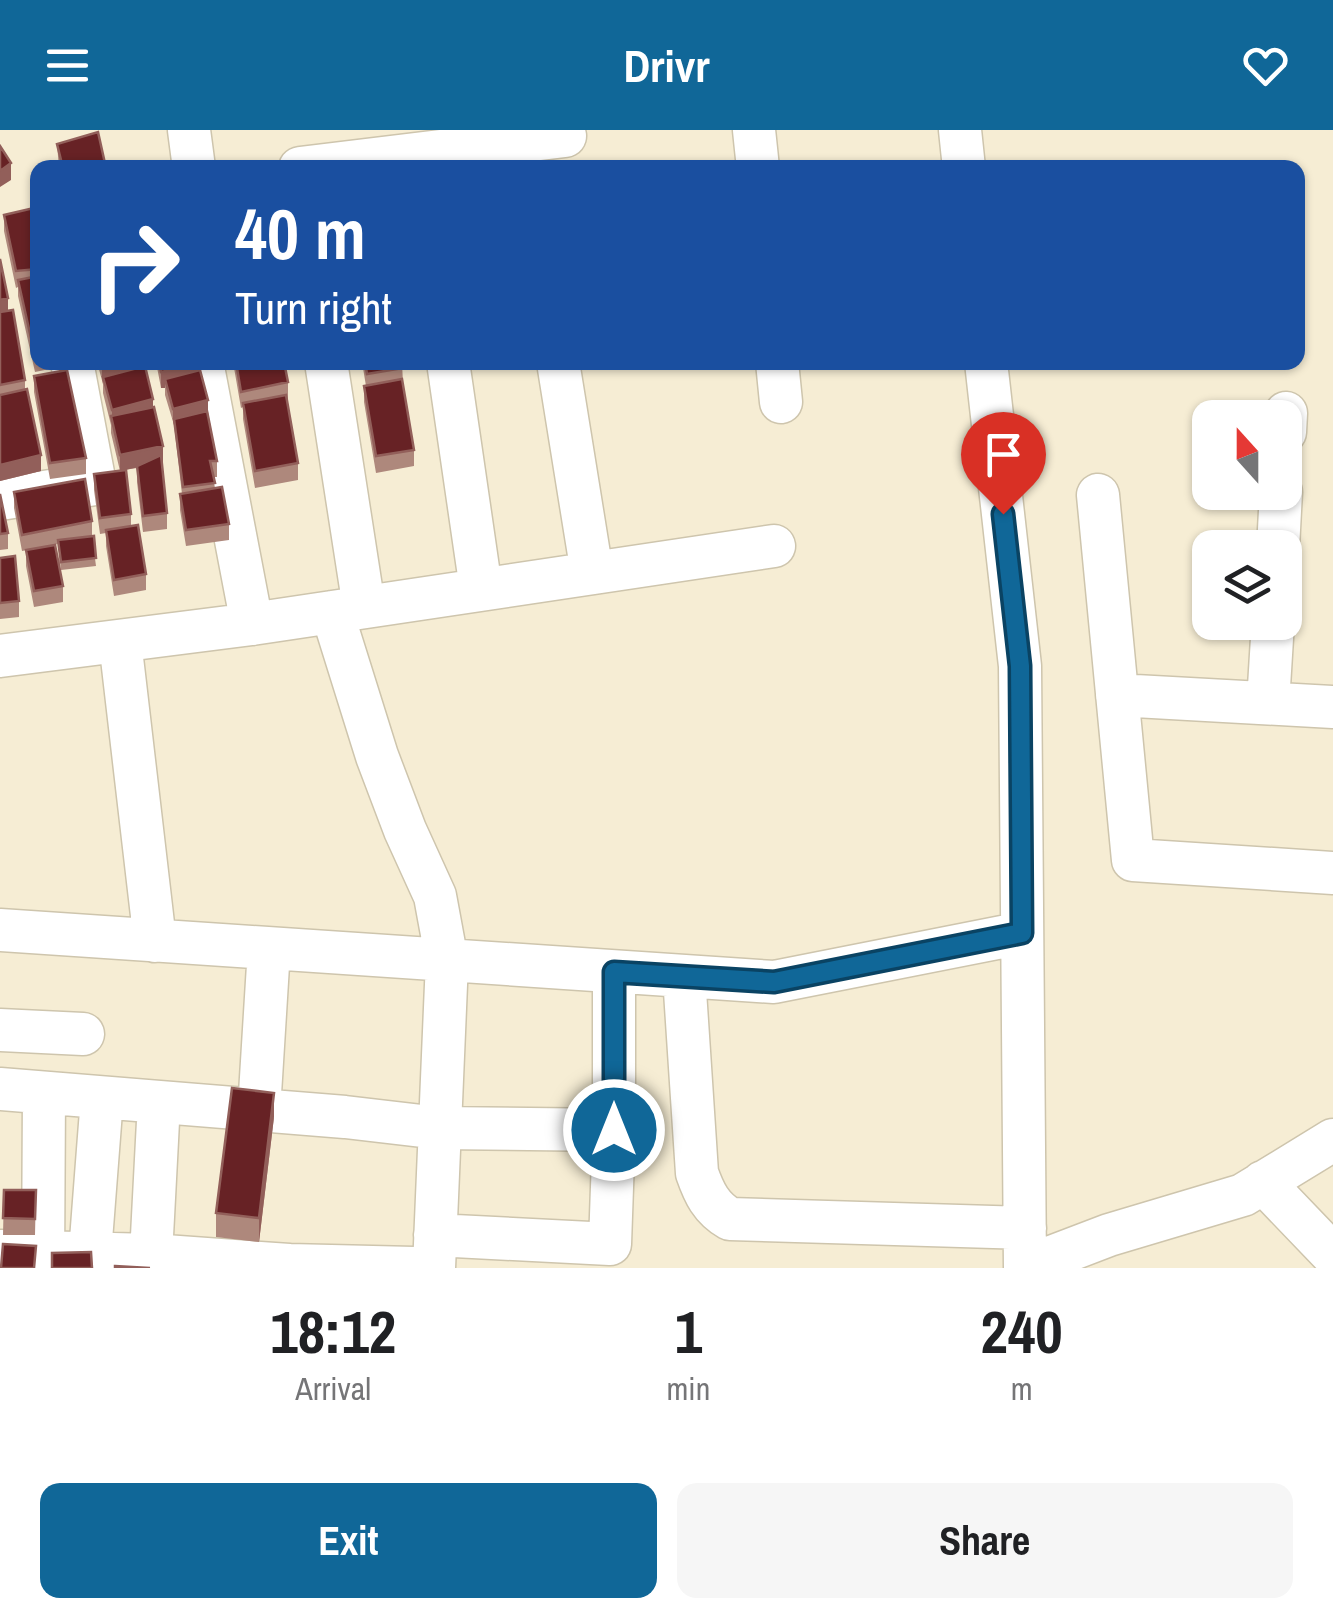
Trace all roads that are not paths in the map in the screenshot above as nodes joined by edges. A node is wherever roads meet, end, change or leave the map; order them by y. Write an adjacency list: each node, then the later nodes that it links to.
1 (189, 130): 6 (street)
2 (754, 130): 8 (street)
3 (960, 130): 9 (street)
4 (565, 136): 5 (street)
5 (524, 154): 7 (street)
6 (193, 160)
7 (418, 160)
8 (757, 160)
9 (963, 160)
10 (74, 370): 17 (street)
11 (204, 370): 22 (street)
12 (327, 370): 21 (street)
13 (449, 370): 20 (street)
14 (559, 370): 19 (street)
15 (987, 370): 31 (street)
16 (1098, 496): 26 (street)
17 (0, 499)
18 (774, 546): 19 (street)
19 (592, 573): 20 (street)
20 (481, 590): 21 (street)
21 (348, 609): 22 (street); 34 (street)
22 (252, 624): 24 (street)
23 (1272, 640): 27 (street)
24 (120, 641): 25 (street); 32 (street)
25 (0, 656)
26 (1117, 695): 27 (street); 29 (street)
27 (1268, 703): 28 (street)
28 (1333, 706)
29 (1333, 872)
30 (0, 930): 32 (street)
31 (1022, 933): 36 (street); 51 (street)
32 (156, 941): 33 (street)
33 (269, 949): 34 (street); 43 (street)
34 (447, 962): 35 (street); 44 (street)
35 (614, 972): 36 (street); 45 (street)
36 (684, 976): 51 (street)
37 (0, 1030): 38 (street)
38 (82, 1034)
39 (0, 1089): 40 (street)
40 (44, 1093): 41 (street); 55 (street)
41 (102, 1098): 42 (street); 50 (street)
42 (159, 1102): 43 (street); 52 (street)
43 (259, 1110): 44 (street)
44 (439, 1128): 45 (street); 54 (street)
45 (614, 1130): 54 (street)
46 (1333, 1140): 47 (street)
47 (1263, 1182): 49 (street); 53 (street)
48 (0, 1251): 55 (street)
49 (1111, 1252): 51 (street)
50 (90, 1253): 52 (street); 55 (street)
51 (1025, 1254)
52 (150, 1255): 56 (street)
53 (1333, 1255)
54 (427, 1257): 56 (street)
55 (43, 1260)
56 (289, 1266)

